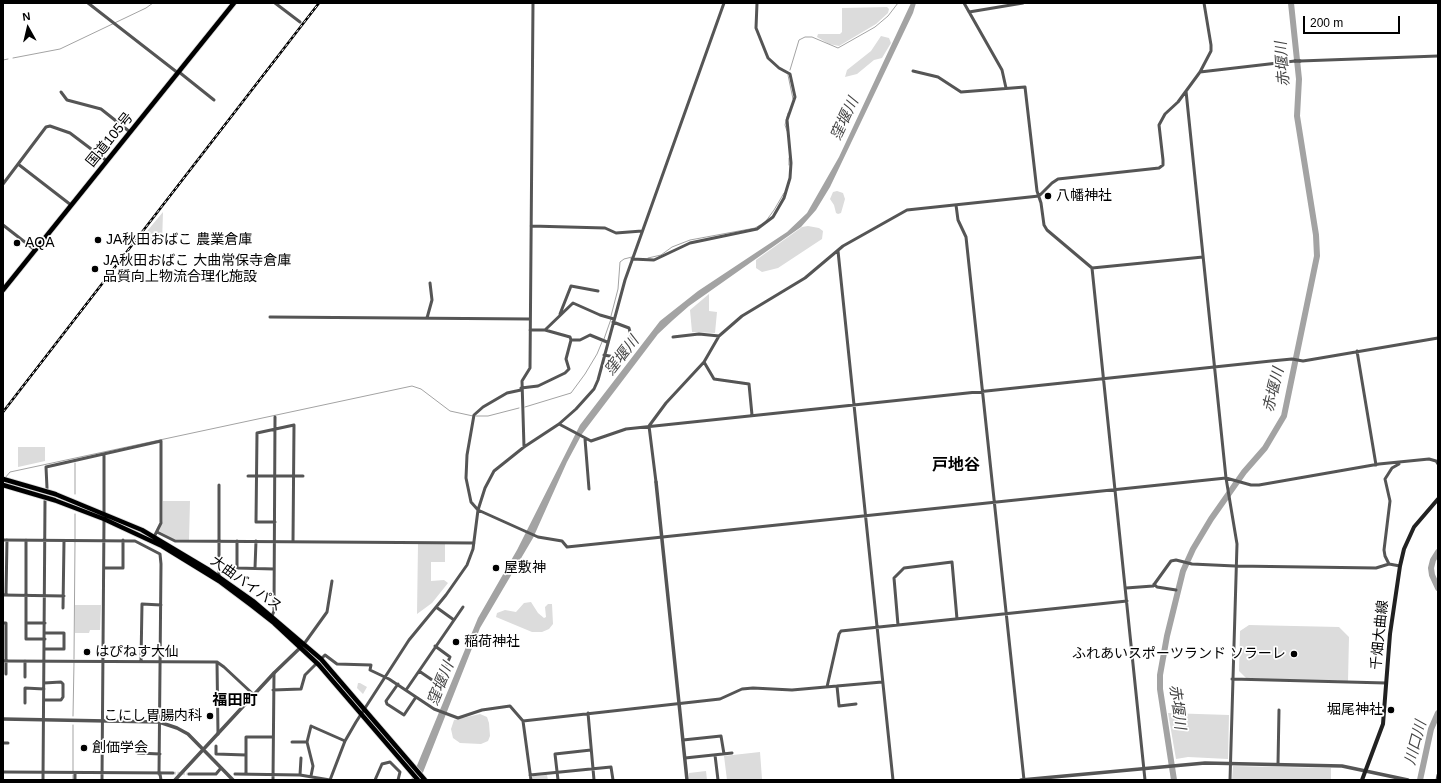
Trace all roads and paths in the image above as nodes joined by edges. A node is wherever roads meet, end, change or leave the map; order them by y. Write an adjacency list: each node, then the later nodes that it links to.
1 (88, 3): 17 (street)
2 (234, 3): 17 (highway, 国道105号)
3 (275, 3): 11 (street)
4 (533, 3): 30 (street)
5 (724, 3): 31 (street)
6 (757, 3): 35 (street)
7 (964, 3): 10 (street)
8 (1023, 3): 10 (street)
9 (1204, 3): 16 (street)
10 (969, 12): 18 (street)
11 (300, 22)
12 (1438, 56): 14 (street)
13 (1295, 61): 14 (street); 16 (street)
14 (1300, 61)
15 (913, 71): 18 (street)
16 (1200, 72): 20 (street)
17 (178, 73): 21 (street); 22 (highway, 国道105号)
18 (1006, 88): 26 (street)
19 (61, 92): 22 (street)
20 (1186, 92): 26 (street); 34 (street)
21 (214, 100)
22 (130, 132): 23 (highway, 国道105号)
23 (107, 161): 24 (street); 27 (highway, 国道105号)
24 (18, 164): 25 (street); 27 (street)
25 (3, 184)
26 (1039, 196): 28 (street); 36 (street)
27 (71, 205): 32 (highway, 国道105号)
28 (956, 205): 33 (street); 58 (street)
29 (3, 225): 32 (street)
30 (531, 226): 31 (street); 43 (street)
31 (642, 231): 35 (street)
32 (35, 250): 38 (highway, 国道105号)
33 (838, 251): 47 (street); 59 (street)
34 (1203, 257): 36 (street); 55 (street)
35 (633, 258): 44 (street)
36 (1092, 268): 56 (street)
37 (430, 283): 42 (street)
38 (3, 290)
39 (598, 291): 40 (street)
40 (560, 316): 44 (street); 46 (street)
41 (270, 317): 42 (street)
42 (427, 318): 43 (street)
43 (530, 319): 45 (street)
44 (613, 320): 51 (street); 53 (street)
45 (530, 330): 46 (street); 57 (street)
46 (545, 330): 50 (street)
47 (719, 336): 48 (street); 54 (street)
48 (673, 337)
49 (1438, 338): 52 (street)
50 (571, 340): 51 (street); 57 (street)
51 (607, 342): 53 (street)
52 (1357, 351): 55 (street); 70 (street)
53 (604, 355): 62 (street)
54 (704, 362): 60 (street); 63 (street)
55 (1215, 366): 56 (street); 76 (street)
56 (1104, 378): 58 (street); 83 (street)
57 (521, 389): 66 (street); 87 (street)
58 (983, 390): 59 (street); 86 (street)
59 (854, 404): 60 (street); 89 (street)
60 (752, 415): 63 (street)
61 (275, 417): 64 (street)
62 (559, 424): 65 (street); 66 (street)
63 (649, 426): 65 (street); 78 (street)
64 (275, 429): 72 (street); 73 (street); 74 (street)
65 (584, 439): 82 (street)
66 (524, 447): 87 (street)
67 (104, 454): 81 (street); 88 (street); 92 (street)
68 (1400, 463): 69 (street); 70 (street); 109 (street)
69 (1438, 464)
70 (1376, 465): 76 (street)
71 (248, 476): 72 (street)
72 (257, 476): 73 (street); 91 (street)
73 (275, 476): 74 (street); 91 (street)
74 (294, 476): 75 (street); 106 (street)
75 (303, 476)
76 (1226, 478): 83 (street); 110 (street)
77 (3, 479): 88 (highway, 大曲バイパス, bridge)
78 (656, 482): 93 (street)
79 (3, 485): 90 (highway, 大曲バイパス, bridge)
80 (218, 485): 102 (street)
81 (47, 488)
82 (590, 489)
83 (1115, 489): 86 (street); 118 (street)
84 (1438, 499): 111 (main road, 千畑大曲線)
85 (45, 501): 98 (street)
86 (995, 502): 89 (street); 129 (street)
87 (478, 510): 93 (street); 107 (street)
88 (104, 514): 94 (highway, 大曲バイパス)
89 (865, 516): 93 (street); 137 (street)
90 (104, 519): 94 (highway, 大曲バイパス); 101 (street)
91 (275, 522): 105 (street)
92 (157, 532): 94 (street); 102 (street)
93 (661, 537): 170 (street)
94 (154, 539): 108 (street); 115 (highway, 大曲バイパス); 140 (highway, 大曲バイパス)
95 (3, 540): 96 (street)
96 (7, 540): 97 (street); 120 (street)
97 (26, 540): 98 (street); 121 (street)
98 (45, 540): 100 (street); 122 (street)
99 (123, 540): 101 (street); 108 (street); 112 (street)
100 (64, 541): 101 (street); 123 (street)
101 (104, 541): 112 (street)
102 (218, 541): 103 (street); 115 (street)
103 (237, 541): 104 (street); 113 (street)
104 (256, 541): 105 (street); 113 (street)
105 (274, 542): 106 (street); 114 (street)
106 (294, 542): 107 (street)
107 (474, 543): 126 (street)
108 (149, 548): 125 (street)
109 (1389, 564): 110 (street); 111 (street)
110 (1235, 566): 117 (street); 156 (street)
111 (1400, 566): 159 (main road, 千畑大曲線)
112 (104, 568): 146 (street)
113 (256, 568): 114 (street)
114 (274, 569): 130 (street)
115 (219, 576): 130 (highway, 大曲バイパス)
116 (332, 581): 140 (street)
117 (1154, 584): 118 (street); 119 (street)
118 (1126, 588): 124 (street)
119 (1176, 590)
120 (5, 595): 121 (street)
121 (26, 595): 122 (street); 134 (street)
122 (45, 596): 123 (street); 135 (street)
123 (64, 596): 128 (street)
124 (1127, 601): 129 (street); 203 (street)
125 (161, 605): 147 (street); 148 (street)
126 (436, 607): 132 (street); 155 (street)
127 (463, 607): 132 (street)
128 (63, 608)
129 (1006, 614): 131 (street); 243 (street)
130 (272, 616): 140 (highway, 大曲バイパス)
131 (957, 619): 136 (street); 136 (street)
132 (454, 620): 141 (street)
133 (3, 623): 143 (street)
134 (26, 623): 135 (street); 139 (street)
135 (45, 623): 138 (street)
136 (898, 625): 137 (street)
137 (877, 627): 158 (street); 162 (street)
138 (45, 633): 139 (street); 142 (street)
139 (45, 639): 142 (street)
140 (302, 645): 149 (highway, 大曲バイパス); 152 (street)
141 (435, 646): 151 (street); 151 (street)
142 (45, 648): 145 (street)
143 (5, 661): 144 (street); 153 (street)
144 (25, 661): 145 (street); 154 (street)
145 (44, 661): 146 (street); 157 (street)
146 (104, 661): 147 (street); 178 (street)
147 (141, 661): 148 (street)
148 (160, 661): 150 (street); 180 (street)
149 (319, 661): 155 (street); 164 (street); 172 (highway, 大曲バイパス); 175 (highway, 大曲バイパス)
150 (216, 662): 166 (street); 181 (street)
151 (419, 671): 165 (street)
152 (274, 673): 164 (street); 166 (street)
153 (6, 674)
154 (25, 677)
155 (384, 677): 160 (street); 172 (street)
156 (1232, 680): 159 (street); 200 (street)
157 (44, 682): 163 (street); 168 (street)
158 (882, 682): 161 (street); 242 (street)
159 (1386, 683): 205 (main road, 千畑大曲線)
160 (398, 684): 165 (street); 167 (street)
161 (837, 686): 162 (street); 171 (street)
162 (827, 687): 170 (street)
163 (44, 689): 168 (street); 169 (street)
164 (273, 690): 182 (street)
165 (406, 690): 167 (street)
166 (254, 695): 181 (street)
167 (416, 697): 179 (street)
168 (44, 700): 177 (street)
169 (25, 703)
170 (679, 704): 174 (street); 183 (street)
171 (856, 704)
172 (365, 709): 175 (street); 235 (highway, 大曲バイパス)
173 (1279, 710): 201 (street)
174 (588, 713): 179 (street); 191 (street)
175 (362, 714): 184 (street); 234 (highway, 大曲バイパス)
176 (3, 719): 177 (street)
177 (44, 720): 178 (street); 208 (street)
178 (103, 720): 180 (street); 210 (street)
179 (523, 720): 219 (street)
180 (160, 722): 190 (street); 194 (street)
181 (218, 734): 190 (street)
182 (273, 737): 196 (street); 217 (street)
183 (683, 740): 195 (street); 199 (street)
184 (345, 741): 186 (street); 231 (street)
185 (292, 742): 186 (street)
186 (307, 742): 221 (street)
187 (3, 743): 188 (street)
188 (8, 743)
189 (216, 746): 196 (street)
190 (204, 750): 202 (street); 226 (street)
191 (591, 750): 204 (street); 207 (street)
192 (138, 753): 194 (street)
193 (732, 753): 195 (street)
194 (160, 754): 212 (street)
195 (724, 754): 197 (street)
196 (246, 755): 216 (street)
197 (715, 755): 199 (street); 241 (street)
198 (301, 758): 218 (street)
199 (685, 758): 240 (street)
200 (1230, 763): 201 (street); 203 (street); 245 (street)
201 (1278, 764): 205 (street)
202 (222, 768): 214 (street); 228 (street)
203 (1144, 768): 243 (street); 244 (street)
204 (592, 769): 207 (street); 238 (street); 239 (street)
205 (1365, 771): 246 (main road, 千畑大曲線); 247 (street)
206 (3, 772): 208 (street)
207 (557, 772): 219 (street); 237 (street)
208 (43, 773): 209 (street); 222 (street)
209 (75, 773): 210 (street); 223 (street)
210 (102, 773): 212 (street); 224 (street)
211 (173, 773): 212 (street)
212 (160, 774): 225 (street)
213 (189, 774): 214 (street)
214 (216, 774): 227 (street)
215 (235, 774): 216 (street)
216 (244, 774): 217 (street); 229 (street)
217 (273, 774): 218 (street); 230 (street)
218 (300, 775): 221 (street)
219 (530, 775): 236 (street)
220 (1438, 775): 248 (street)
221 (311, 776): 231 (street)
222 (43, 780)
223 (75, 780)
224 (102, 780)
225 (161, 780)
226 (174, 780)
227 (216, 780)
228 (233, 780)
229 (242, 780)
230 (273, 780)
231 (330, 780)
232 (375, 780): 233 (street)
233 (398, 780)
234 (418, 780)
235 (425, 780)
236 (531, 780)
237 (558, 780)
238 (594, 780)
239 (613, 780)
240 (687, 780)
241 (718, 780)
242 (893, 780)
243 (1022, 780)
244 (1145, 780)
245 (1230, 780)
246 (1362, 780)
247 (1406, 780)
248 (1437, 780)

